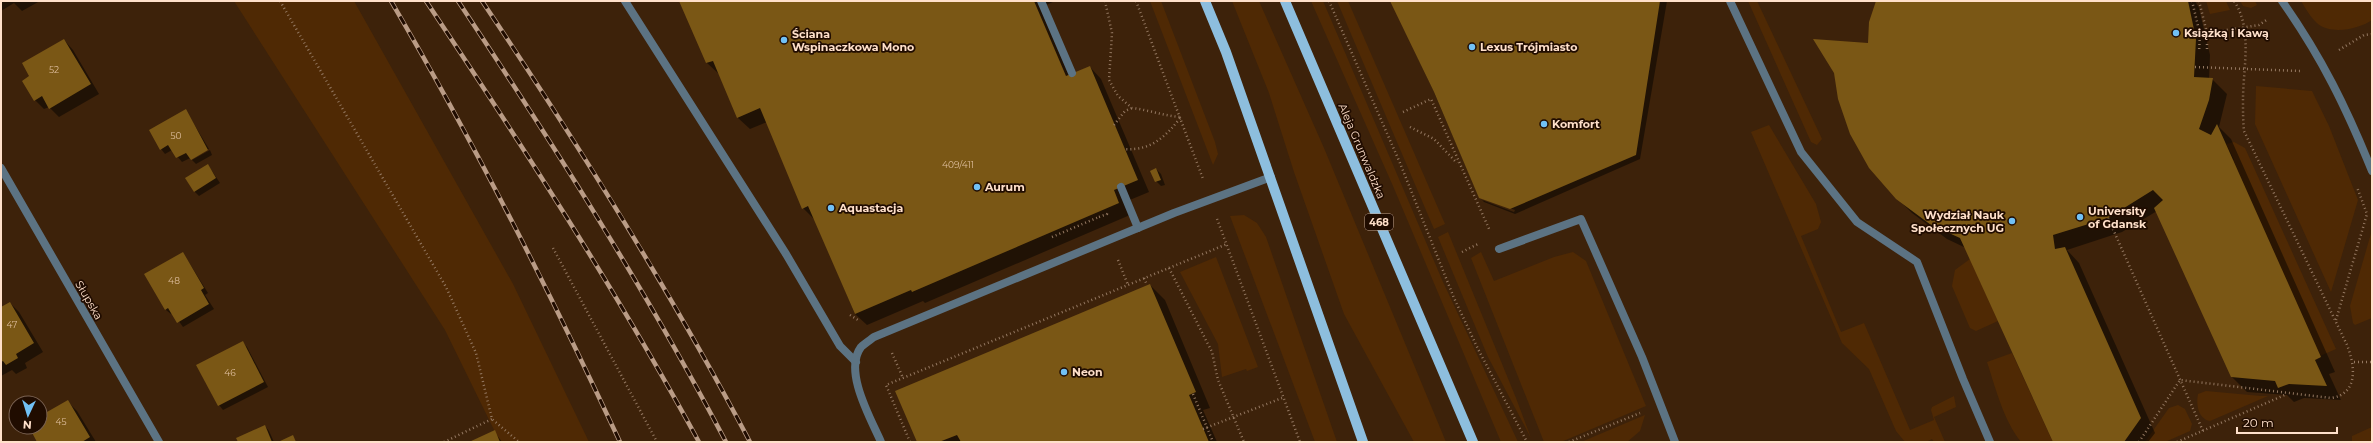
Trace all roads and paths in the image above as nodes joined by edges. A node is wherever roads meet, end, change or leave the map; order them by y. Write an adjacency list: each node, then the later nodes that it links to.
1 (280, 1): 59 (path)
2 (625, 1): 50 (street)
3 (1041, 1): 24 (street)
4 (1105, 1): 25 (path)
5 (1136, 1): 27 (path)
6 (1205, 1): 34 (main road)
7 (1285, 1): 73 (main road, Aleja Grunwaldzka / 468)
8 (1329, 1): 74 (path)
9 (1730, 1): 77 (street)
10 (2192, 1): 19 (path)
11 (2199, 1): 16 (path)
12 (2234, 1): 15 (path)
13 (2282, 1): 33 (street)
14 (2270, 18): 15 (path)
15 (2243, 27): 16 (path); 22 (path)
16 (2207, 33): 20 (path)
17 (2372, 34): 18 (path)
18 (2364, 35)
19 (2199, 52)
20 (2207, 52)
21 (2195, 67): 22 (path)
22 (2244, 69): 23 (path); 49 (path)
23 (2303, 71)
24 (1072, 73)
25 (1132, 108): 27 (path); 28 (path)
26 (1403, 112): 32 (path)
27 (1181, 117): 30 (path); 36 (path)
28 (1114, 125)
29 (1410, 127): 32 (path)
30 (1124, 149)
31 (1, 168): 63 (street, Słupska)
32 (1461, 169): 40 (path)
33 (2372, 171)
34 (1271, 177): 36 (street); 72 (main road)
35 (1121, 187): 39 (street)
36 (1210, 200): 39 (street); 42 (path)
37 (2367, 214): 49 (path)
38 (2108, 218): 53 (path)
39 (1138, 228): 50 (street)
40 (1490, 232)
41 (1483, 243): 45 (path)
42 (1227, 244): 46 (path); 56 (path)
43 (553, 248): 66 (path)
44 (1499, 249): 57 (street)
45 (1462, 252)
46 (1169, 268): 47 (path); 58 (path)
47 (1144, 278): 48 (path); 68 (path)
48 (1147, 285)
49 (2335, 321): 51 (path)
50 (856, 362): 67 (street)
51 (2354, 362): 52 (path); 55 (path)
52 (2372, 362)
53 (2180, 380): 55 (path); 62 (path); 78 (path)
54 (1193, 394): 60 (path)
55 (2288, 394): 62 (path)
56 (1282, 398): 58 (path); 71 (path)
57 (1661, 404): 75 (path); 76 (street)
58 (1234, 418): 60 (path); 70 (path)
59 (492, 419): 64 (path); 65 (path)
60 (1207, 428): 61 (path); 69 (path)
61 (1203, 429)
62 (2203, 431): 79 (path)
63 (160, 442)
64 (444, 442)
65 (519, 442)
66 (657, 442)
67 (881, 442)
68 (910, 442)
69 (1213, 442)
70 (1244, 442)
71 (1300, 442)
72 (1363, 442)
73 (1473, 442)
74 (1527, 442)
75 (1569, 442)
76 (1675, 442)
77 (1990, 442)
78 (2139, 442)
79 (2177, 442)

